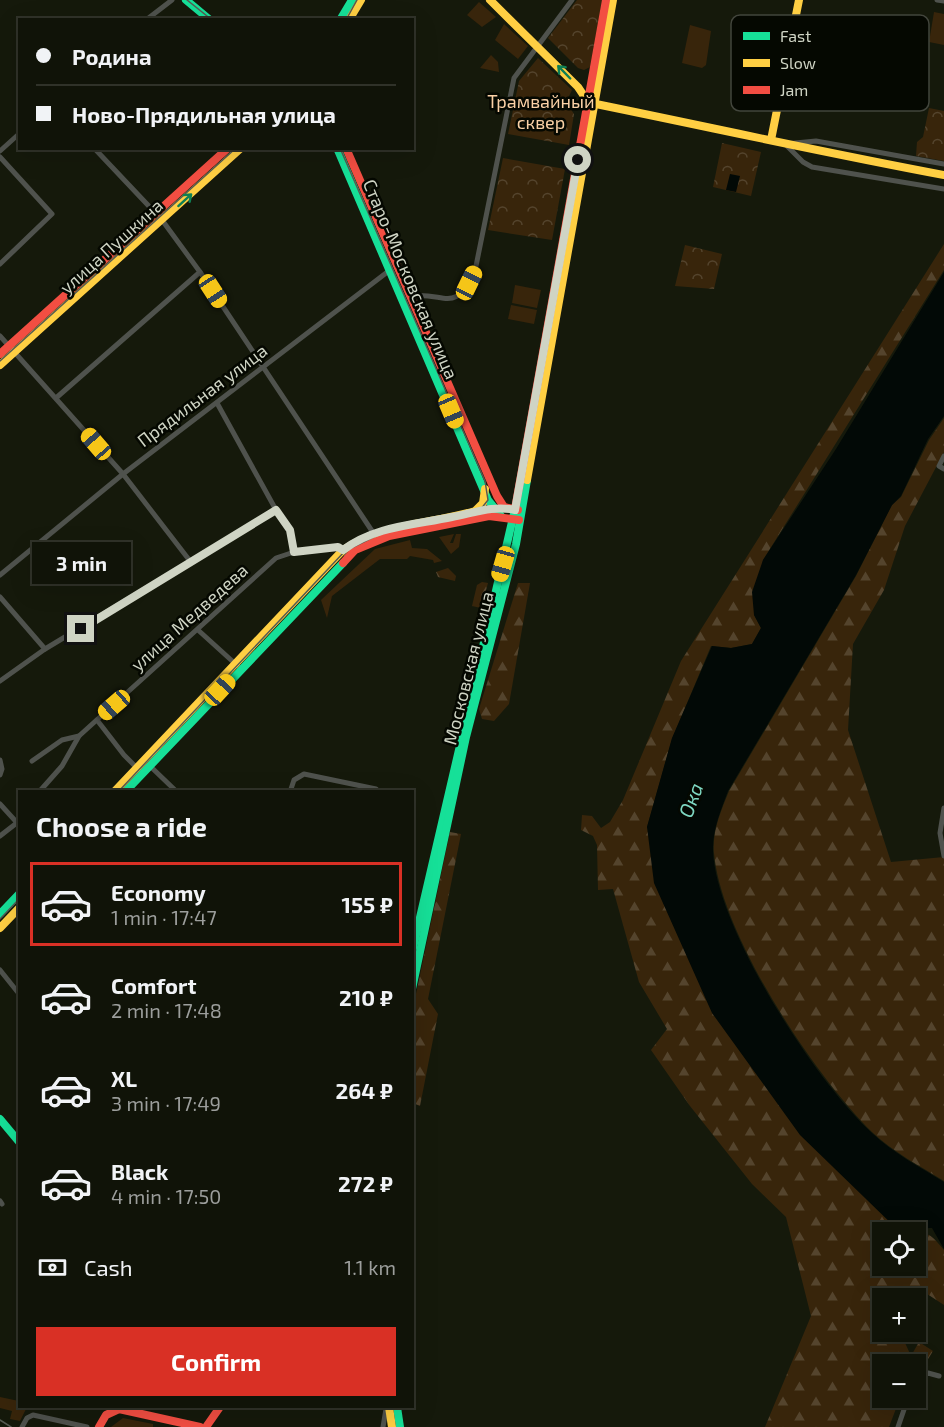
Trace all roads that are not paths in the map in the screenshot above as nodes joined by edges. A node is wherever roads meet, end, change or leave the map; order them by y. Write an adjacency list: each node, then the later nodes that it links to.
1 (172, 0): 13 (street)
2 (186, 0): 14 (main road)
3 (351, 0): 15 (main road)
4 (361, 0): 16 (main road)
5 (490, 0): 17 (main road)
6 (572, 0): 17 (street)
7 (606, 0): 18 (main road, Московская улица)
8 (614, 0): 18 (main road, Московская улица)
9 (799, 0): 12 (main road)
10 (937, 0): 11 (street)
11 (944, 1)
12 (796, 15)
13 (149, 18)
14 (208, 18)
15 (341, 18)
16 (350, 18)
17 (538, 45): 18 (main road, one-way to 17); 39 (street)
18 (592, 103): 21 (main road); 55 (main road, Московская улица)
19 (777, 111): 21 (main road)
20 (18, 136): 28 (street)
21 (771, 140): 22 (main road)
22 (785, 144): 29 (main road); 31 (street); 32 (street)
23 (96, 150): 35 (street)
24 (226, 150): 35 (main road, улица Пушкина)
25 (239, 150): 35 (main road, улица Пушкина, one-way to 25)
26 (338, 150): 37 (main road, Старо-Московская улица)
27 (347, 150): 37 (main road)
28 (0, 151)
29 (814, 152): 32 (street); 33 (main road)
30 (0, 157): 36 (street)
31 (944, 164)
32 (810, 166): 34 (street)
33 (944, 175)
34 (944, 189)
35 (159, 217): 38 (street); 41 (main road, улица Пушкина)
36 (0, 264)
37 (394, 268): 39 (main road); 44 (street, Прядильная улица); 50 (main road, Старо-Московская улица)
38 (200, 272): 44 (street); 45 (street)
39 (410, 296): 51 (main road)
40 (0, 336): 41 (street)
41 (12, 349): 42 (main road, улица Пушкина); 43 (main road, улица Пушкина); 45 (street)
42 (0, 354)
43 (0, 364)
44 (263, 367): 46 (street, Прядильная улица); 60 (street)
45 (56, 398): 49 (street)
46 (217, 403): 49 (street, Прядильная улица); 54 (street)
47 (944, 456): 48 (street)
48 (944, 469)
49 (123, 474): 63 (street); 64 (street, Прядильная улица)
50 (484, 489): 53 (main road, Старо-Московская улица); 56 (main road)
51 (495, 491): 52 (main road); 53 (main road)
52 (504, 507): 53 (main road); 55 (main road)
53 (492, 508): 56 (main road); 57 (main road); 58 (main road, Старо-Московская улица)
54 (276, 510): 61 (street); 63 (street)
55 (519, 510): 59 (main road, Московская улица)
56 (476, 511): 60 (main road)
57 (484, 517): 58 (main road); 60 (main road)
58 (502, 517): 59 (main road)
59 (517, 520): 89 (main road, Московская улица)
60 (375, 536): 62 (main road)
61 (294, 552): 62 (street, улица Медведева); 66 (street, улица Медведева)
62 (345, 553): 68 (main road)
63 (190, 561): 67 (street)
64 (0, 575)
65 (0, 597): 67 (street)
66 (198, 630): 68 (street); 70 (street, улица Медведева)
67 (45, 649): 69 (street)
68 (238, 666): 74 (main road); 75 (main road)
69 (0, 681)
70 (97, 720): 71 (street, улица Медведева); 75 (street)
71 (79, 736): 72 (street, улица Медведева); 78 (street)
72 (32, 760)
73 (1, 763): 76 (street)
74 (150, 766): 75 (main road); 81 (street)
75 (140, 770): 79 (main road); 80 (main road)
76 (0, 775)
77 (376, 789): 82 (street)
78 (41, 790)
79 (116, 790)
80 (128, 790)
81 (175, 790)
82 (291, 790)
83 (0, 804): 85 (street)
84 (944, 808): 88 (street)
85 (18, 822)
86 (18, 824): 87 (street)
87 (0, 836)
88 (944, 856)
89 (433, 868): 93 (main road, Московская улица); 96 (main road, Московская улица)
90 (18, 895): 92 (main road)
91 (18, 911): 94 (main road)
92 (0, 914)
93 (415, 925)
94 (0, 928)
95 (0, 970): 97 (street)
96 (414, 977)
97 (18, 992)
98 (0, 1119): 99 (main road)
99 (18, 1141)
100 (926, 1374): 101 (street)
101 (939, 1376)
102 (219, 1408): 111 (main road)
103 (388, 1408): 112 (street)
104 (388, 1408): 113 (main road)
105 (397, 1408): 114 (main road)
106 (905, 1408): 115 (street)
107 (22, 1425): 108 (street)
108 (87, 1427)
109 (99, 1427): 110 (main road)
110 (200, 1427)
111 (206, 1427)
112 (383, 1427)
113 (392, 1427)
114 (400, 1427)
115 (898, 1427)

